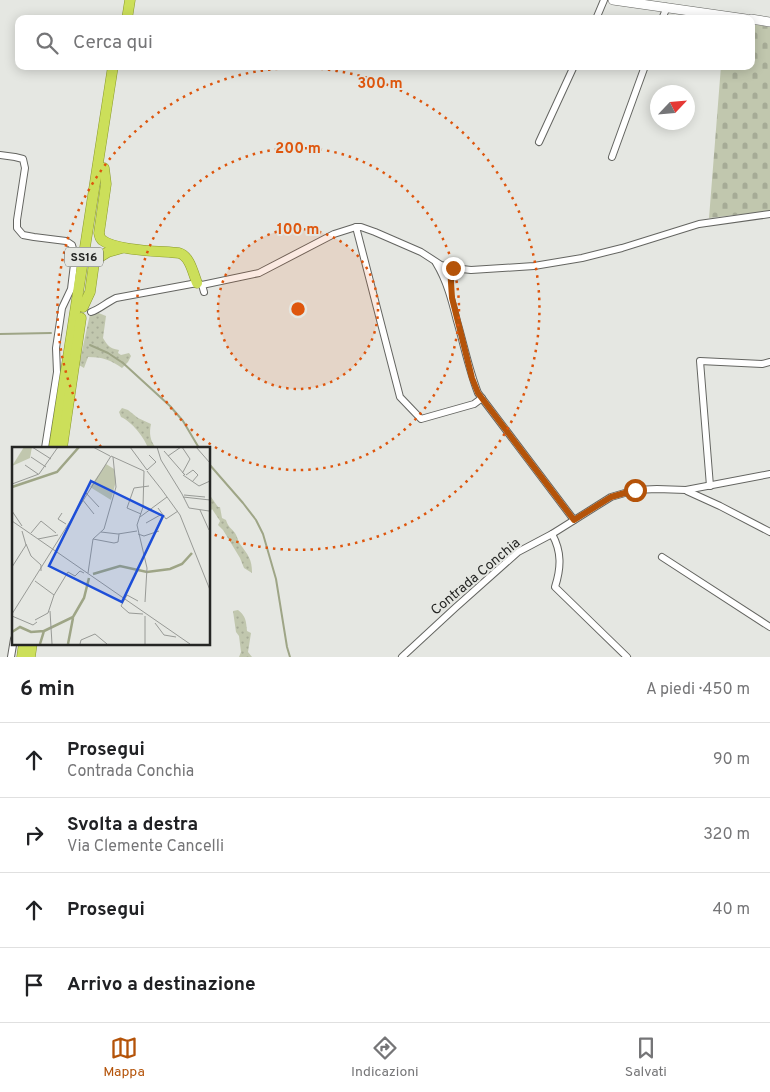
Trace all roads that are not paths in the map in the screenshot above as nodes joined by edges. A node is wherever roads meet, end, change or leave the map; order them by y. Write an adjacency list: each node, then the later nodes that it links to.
1 (123, 0): 6 (highway)
2 (130, 0): 7 (highway)
3 (604, 0): 8 (street)
4 (613, 0): 5 (main road)
5 (666, 7): 9 (street); 10 (main road)
6 (121, 15)
7 (128, 15)
8 (598, 15)
9 (663, 15)
10 (719, 15)
11 (755, 20): 12 (main road)
12 (770, 22)
13 (112, 70): 34 (highway, SS16)
14 (119, 70): 20 (highway, SS16)
15 (572, 70): 17 (street)
16 (644, 70): 19 (street)
17 (539, 142)
18 (0, 156): 33 (street)
19 (612, 157)
20 (104, 168): 23 (highway); 30 (highway, SS16)
21 (770, 214): 26 (street)
22 (356, 227): 24 (street); 28 (street); 32 (street)
23 (122, 248): 28 (highway); 30 (highway)
24 (434, 260): 25 (street); 27 (street)
25 (448, 267): 26 (street); 27 (street)
26 (458, 269): 27 (street)
27 (447, 280): 32 (street)
28 (200, 284): 29 (street); 30 (street)
29 (204, 292)
30 (87, 310): 35 (highway, SS16)
31 (770, 362): 37 (street)
32 (482, 398): 39 (street)
33 (45, 447)
34 (54, 447)
35 (62, 447)
36 (770, 474): 37 (street, Contrada Conchia)
37 (710, 486): 38 (street, Contrada Conchia)
38 (686, 490): 39 (street, Contrada Conchia); 40 (street)
39 (574, 520): 41 (street, Contrada Conchia)
40 (770, 532)
41 (552, 534): 50 (street, Contrada Conchia); 51 (street)
42 (662, 557): 43 (street)
43 (770, 627)
44 (13, 644): 47 (street)
45 (24, 644): 48 (highway)
46 (32, 644): 49 (highway)
47 (10, 657)
48 (22, 657)
49 (30, 657)
50 (402, 657)
51 (627, 657)

